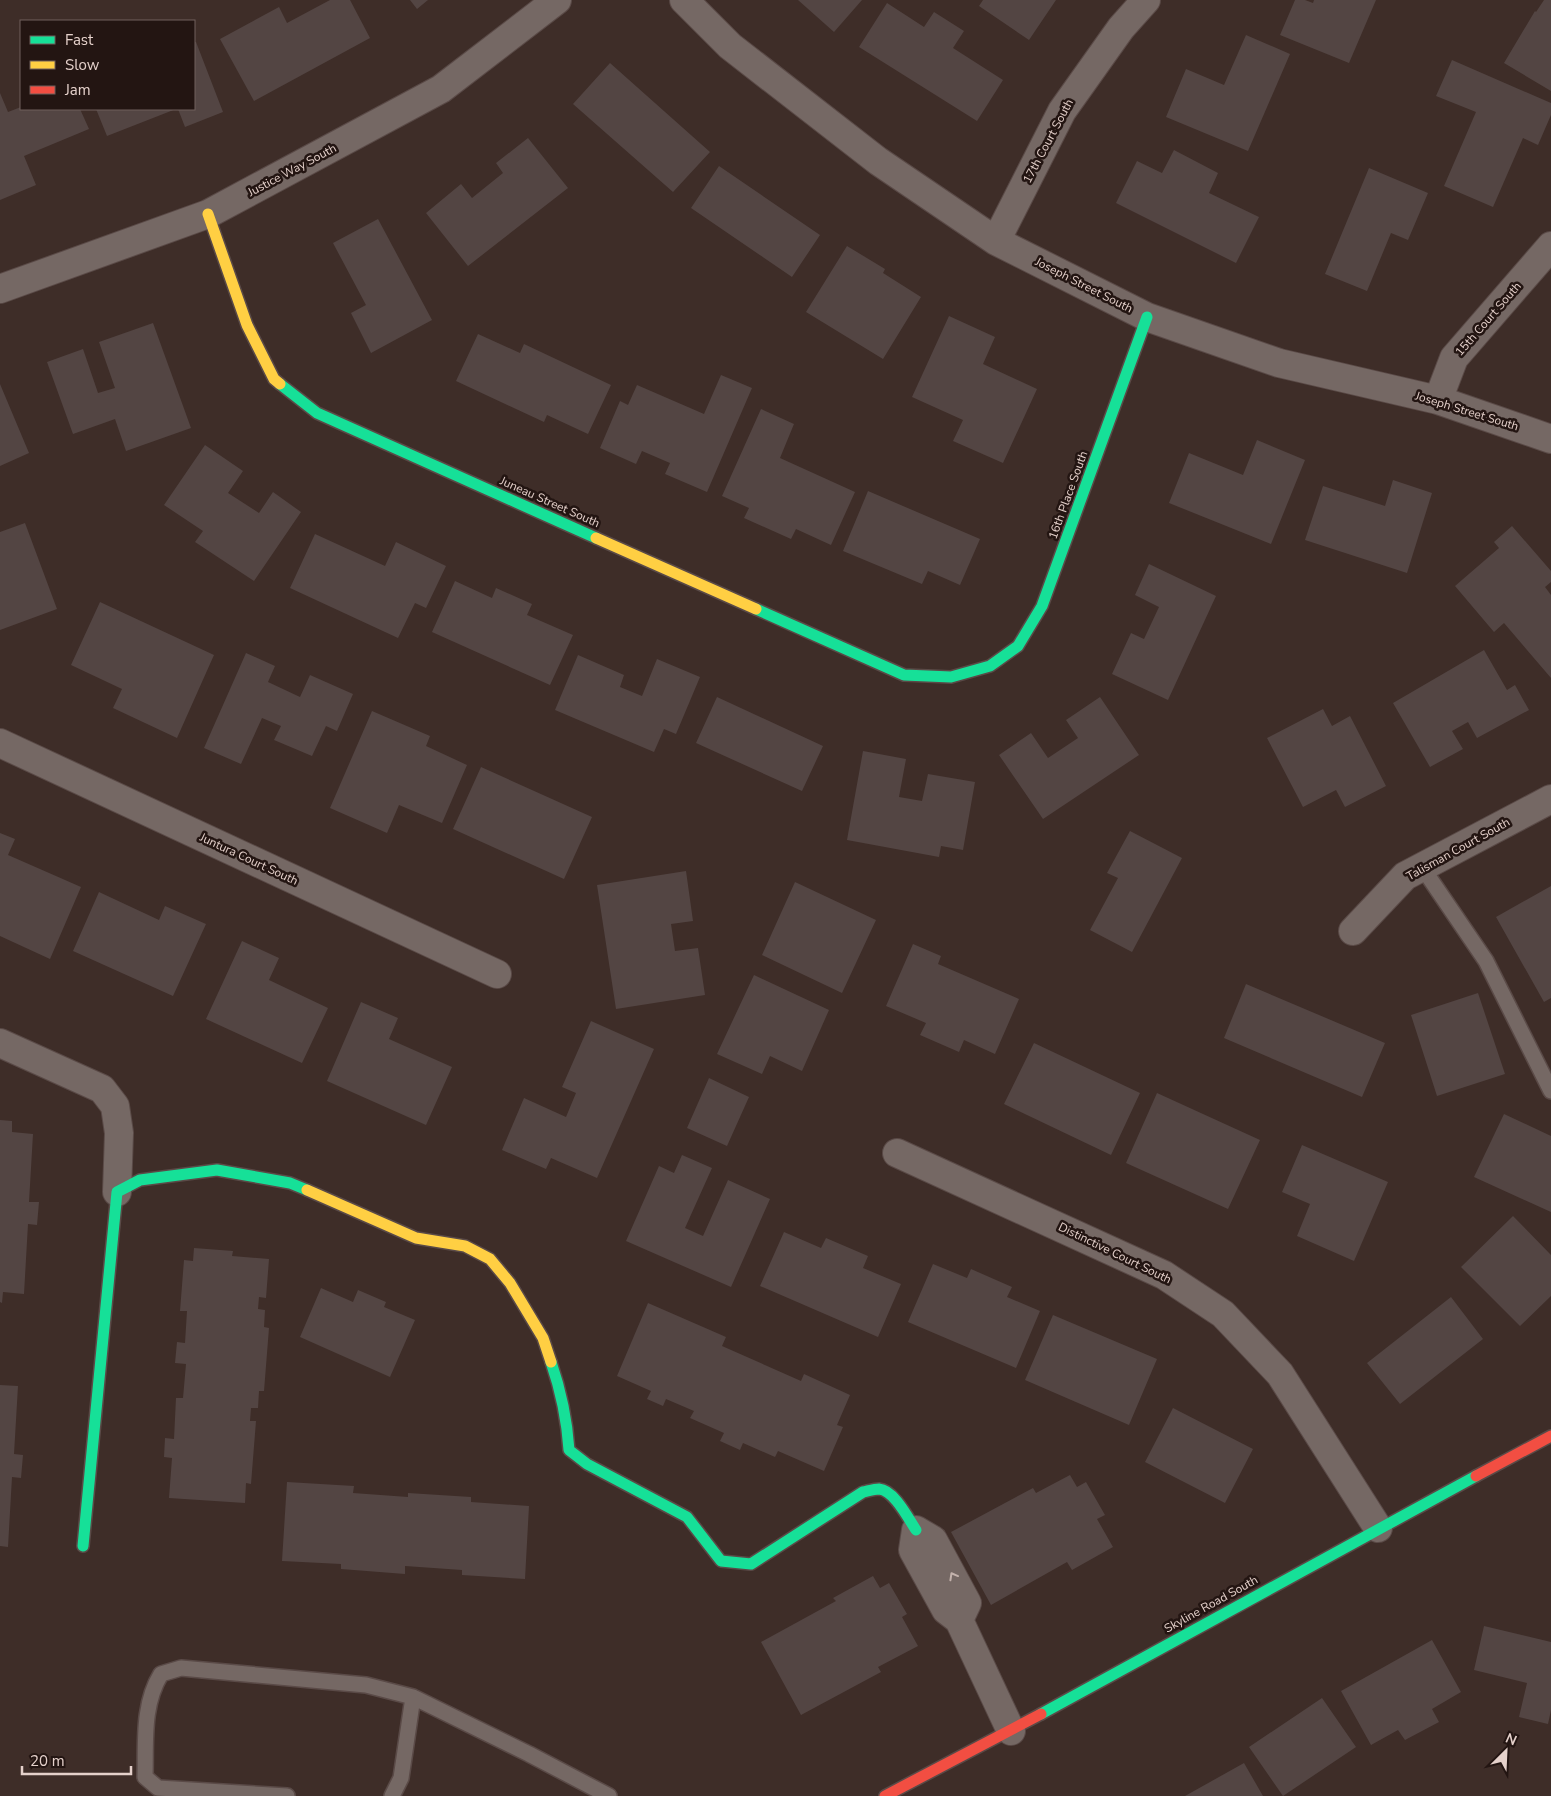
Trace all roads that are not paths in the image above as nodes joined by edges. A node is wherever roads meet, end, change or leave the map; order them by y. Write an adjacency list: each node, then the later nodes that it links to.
1 (557, 0): 4 (street, Justice Way South)
2 (684, 0): 5 (street, Joseph Street South)
3 (1146, 0): 5 (street, 17th Court South)
4 (208, 214): 7 (street, Justice Way South); 11 (street, Juneau Street South)
5 (996, 241): 8 (street, Joseph Street South)
6 (1551, 246): 9 (street, 15th Court South)
7 (0, 289)
8 (1147, 317): 9 (street, Joseph Street South); 11 (street, 16th Place South)
9 (1438, 400): 10 (street, Joseph Street South)
10 (1551, 439)
11 (990, 666)
12 (0, 743): 16 (street, Juntura Court South)
13 (1551, 799): 14 (street, Talisman Court South)
14 (1422, 867): 15 (street, Talisman Court South); 18 (lane)
15 (1353, 931)
16 (497, 974)
17 (0, 1043): 20 (street)
18 (1551, 1091)
19 (897, 1152): 22 (street, Distinctive Court South)
20 (117, 1192): 23 (street); 24 (street)
21 (1551, 1436): 22 (street, Skyline Road South)
22 (1378, 1528): 26 (street, Skyline Road South)
23 (916, 1530): 26 (street)
24 (83, 1546)
25 (413, 1696): 27 (lane); 28 (lane); 29 (lane)
26 (1011, 1731): 30 (street, Skyline Road South)
27 (287, 1796)
28 (392, 1796)
29 (609, 1796)
30 (884, 1796)

